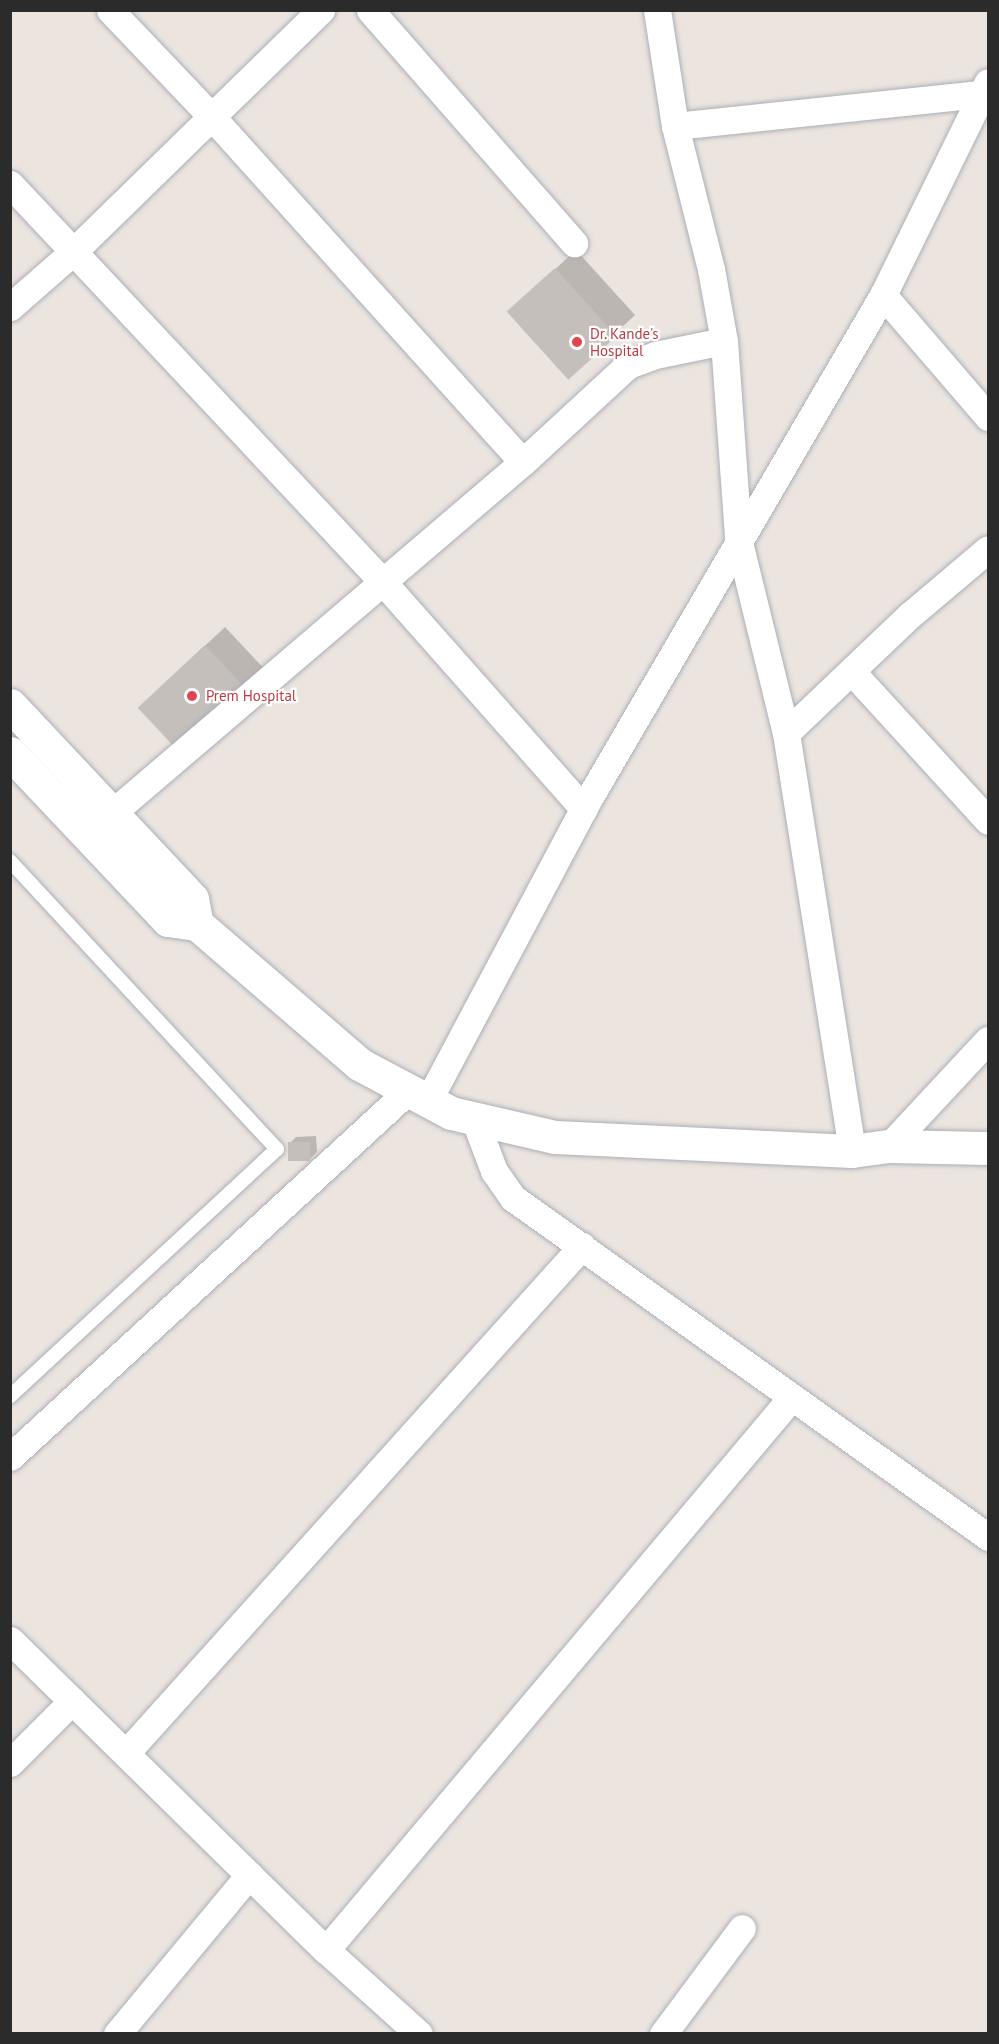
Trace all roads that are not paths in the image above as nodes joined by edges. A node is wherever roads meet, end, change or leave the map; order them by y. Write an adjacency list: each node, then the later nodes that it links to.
1 (110, 10): 6 (street)
2 (321, 10): 6 (street)
3 (370, 10): 9 (street)
4 (657, 10): 7 (street)
5 (986, 92): 7 (street); 11 (street)
6 (212, 117): 10 (street); 15 (street)
7 (675, 126): 13 (street)
8 (10, 184): 10 (street)
9 (574, 243)
10 (75, 250): 12 (street); 18 (street)
11 (883, 295): 14 (street); 16 (street)
12 (10, 307)
13 (724, 341): 15 (street); 16 (street)
14 (988, 417)
15 (523, 462): 18 (street)
16 (738, 538): 21 (street); 23 (street)
17 (988, 549): 19 (street)
18 (383, 582): 23 (street); 24 (street)
19 (853, 673): 21 (street); 25 (street)
20 (10, 705): 24 (street)
21 (786, 733): 33 (street)
22 (10, 753): 27 (street)
23 (584, 808): 29 (street)
24 (112, 813): 27 (street)
25 (988, 821)
26 (10, 861): 35 (lane)
27 (197, 924): 29 (street)
28 (988, 1040): 31 (street)
29 (418, 1096): 30 (street); 37 (street)
30 (474, 1118): 33 (street); 34 (street)
31 (889, 1146): 32 (street); 33 (street)
32 (988, 1148)
33 (852, 1151)
34 (582, 1246): 36 (street); 41 (street)
35 (10, 1396)
36 (791, 1398): 38 (street); 45 (street)
37 (10, 1457)
38 (988, 1537)
39 (10, 1640): 40 (street)
40 (72, 1701): 41 (street); 42 (street)
41 (126, 1753): 43 (street)
42 (10, 1763)
43 (249, 1875): 45 (street); 47 (street)
44 (742, 1928): 48 (street)
45 (326, 1950): 46 (street)
46 (418, 2033)
47 (117, 2034)
48 (663, 2034)

